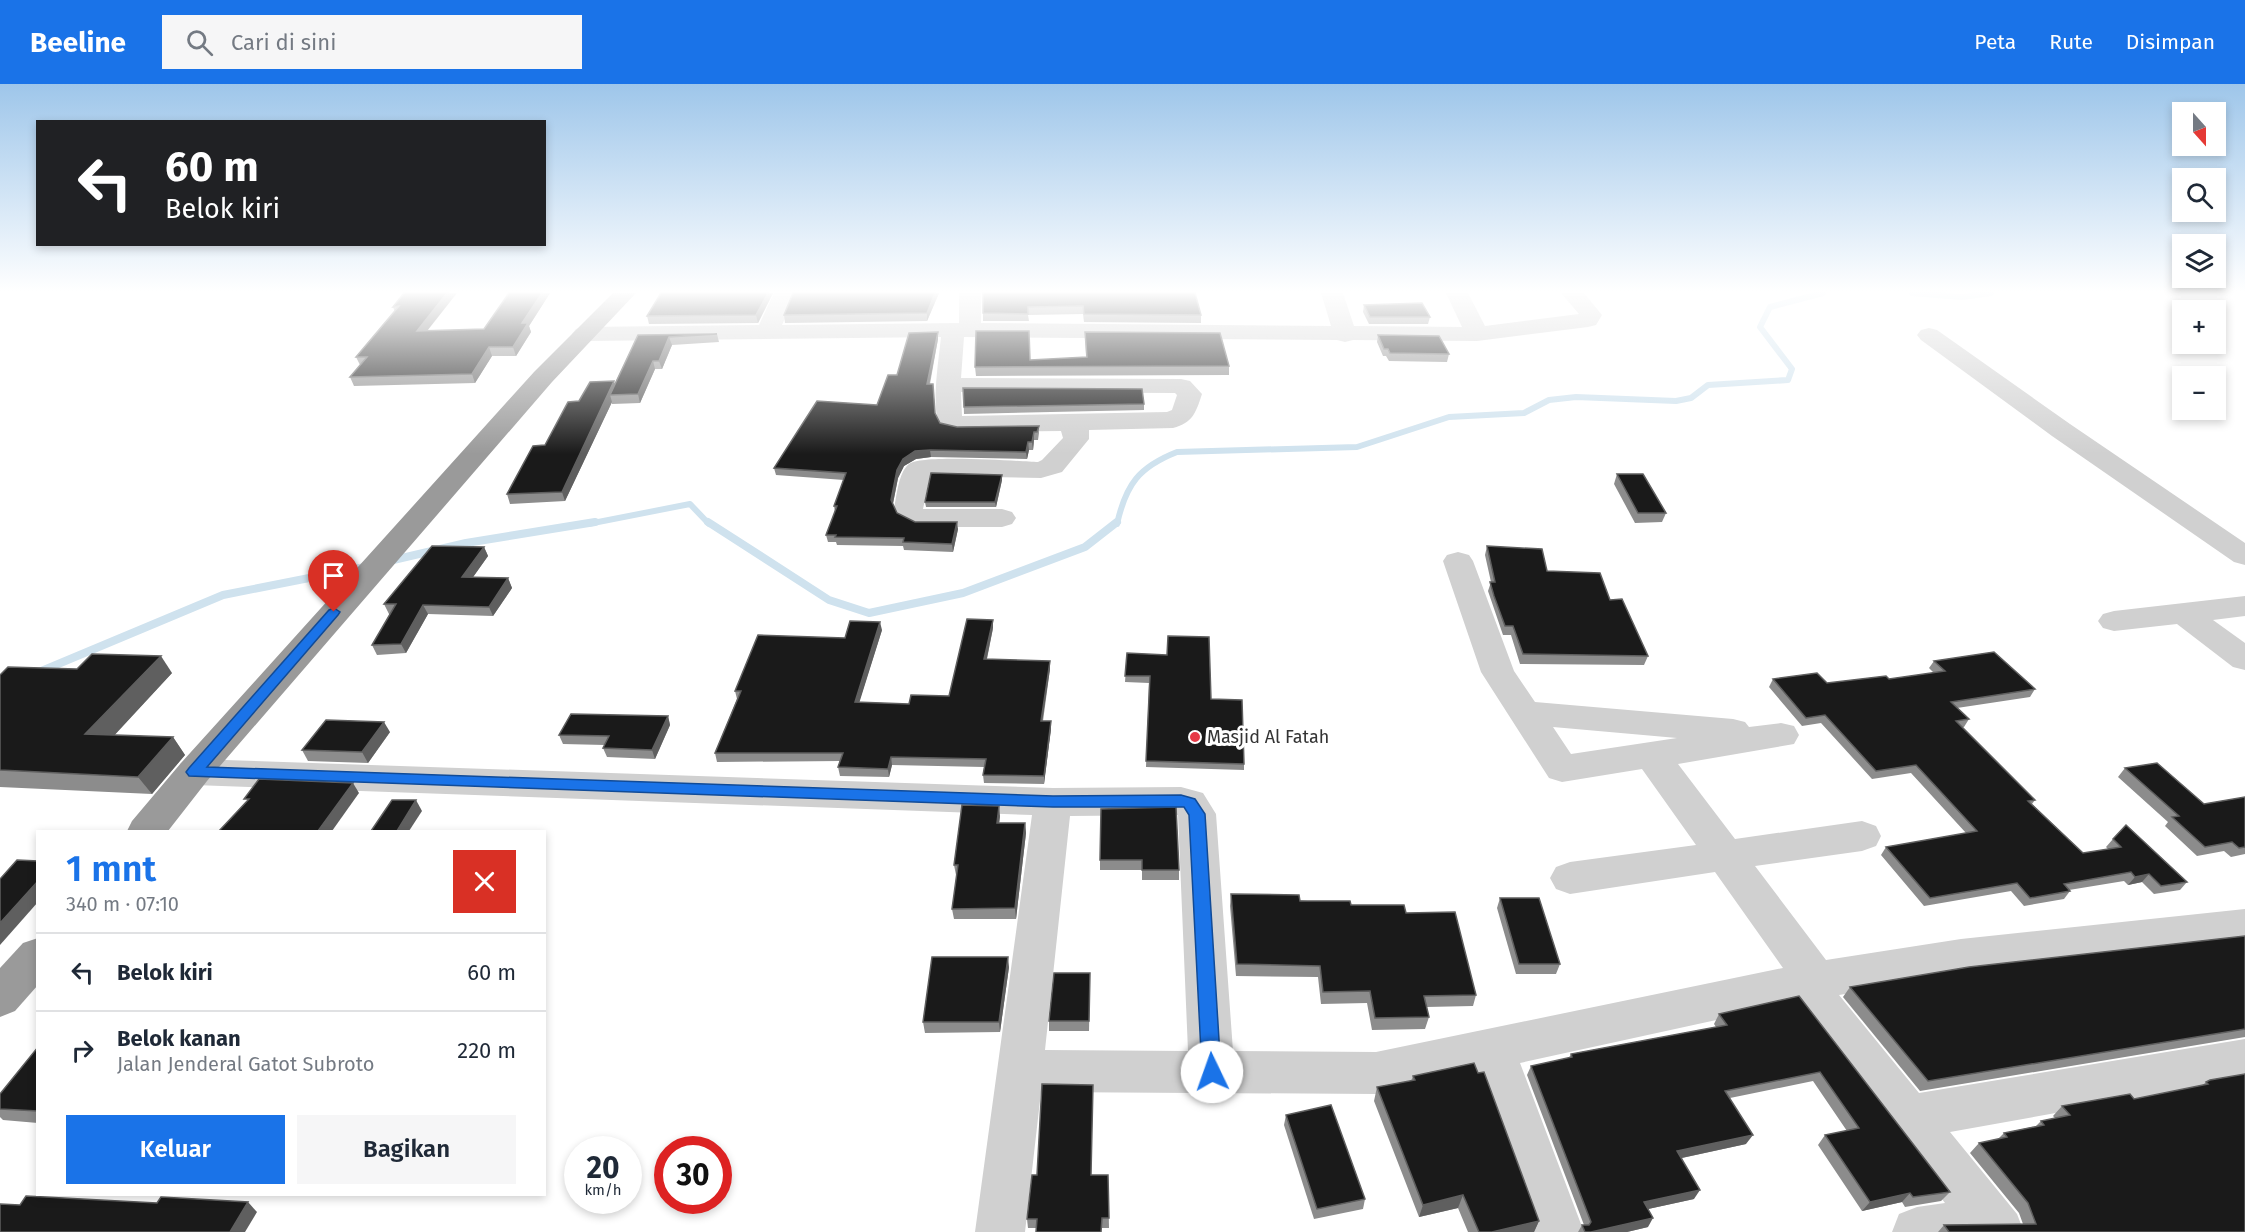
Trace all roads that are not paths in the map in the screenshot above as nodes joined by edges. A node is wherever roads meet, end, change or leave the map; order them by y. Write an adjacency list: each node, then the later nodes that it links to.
1 (572, 347): 15 (highway)
2 (957, 347): 4 (street)
3 (1945, 347): 7 (street)
4 (948, 385): 5 (street); 5 (street)
5 (1066, 423): 6 (street)
6 (1002, 518)
7 (2245, 556)
8 (1458, 561): 13 (street)
9 (2245, 606): 10 (street)
10 (2183, 613): 11 (street); 12 (street)
11 (2114, 621)
12 (2245, 659)
13 (1526, 713): 14 (street); 14 (street)
14 (1652, 756): 19 (street)
15 (194, 772): 16 (street); 17 (highway)
16 (1053, 802): 27 (street); 28 (street)
17 (147, 830)
18 (1862, 836): 19 (street)
19 (1724, 855): 20 (street); 23 (street)
20 (1570, 878)
21 (2245, 926): 23 (street)
22 (36, 957): 24 (highway)
23 (1810, 981): 25 (street); 29 (street)
24 (0, 998)
25 (1492, 1049): 28 (street); 32 (street)
26 (2245, 1059): 29 (street)
27 (1020, 1071): 28 (street); 31 (street)
28 (1212, 1072)
29 (1909, 1117): 30 (street)
30 (1995, 1226): 33 (street)
31 (1000, 1232)
32 (1559, 1232)
33 (1917, 1232)

